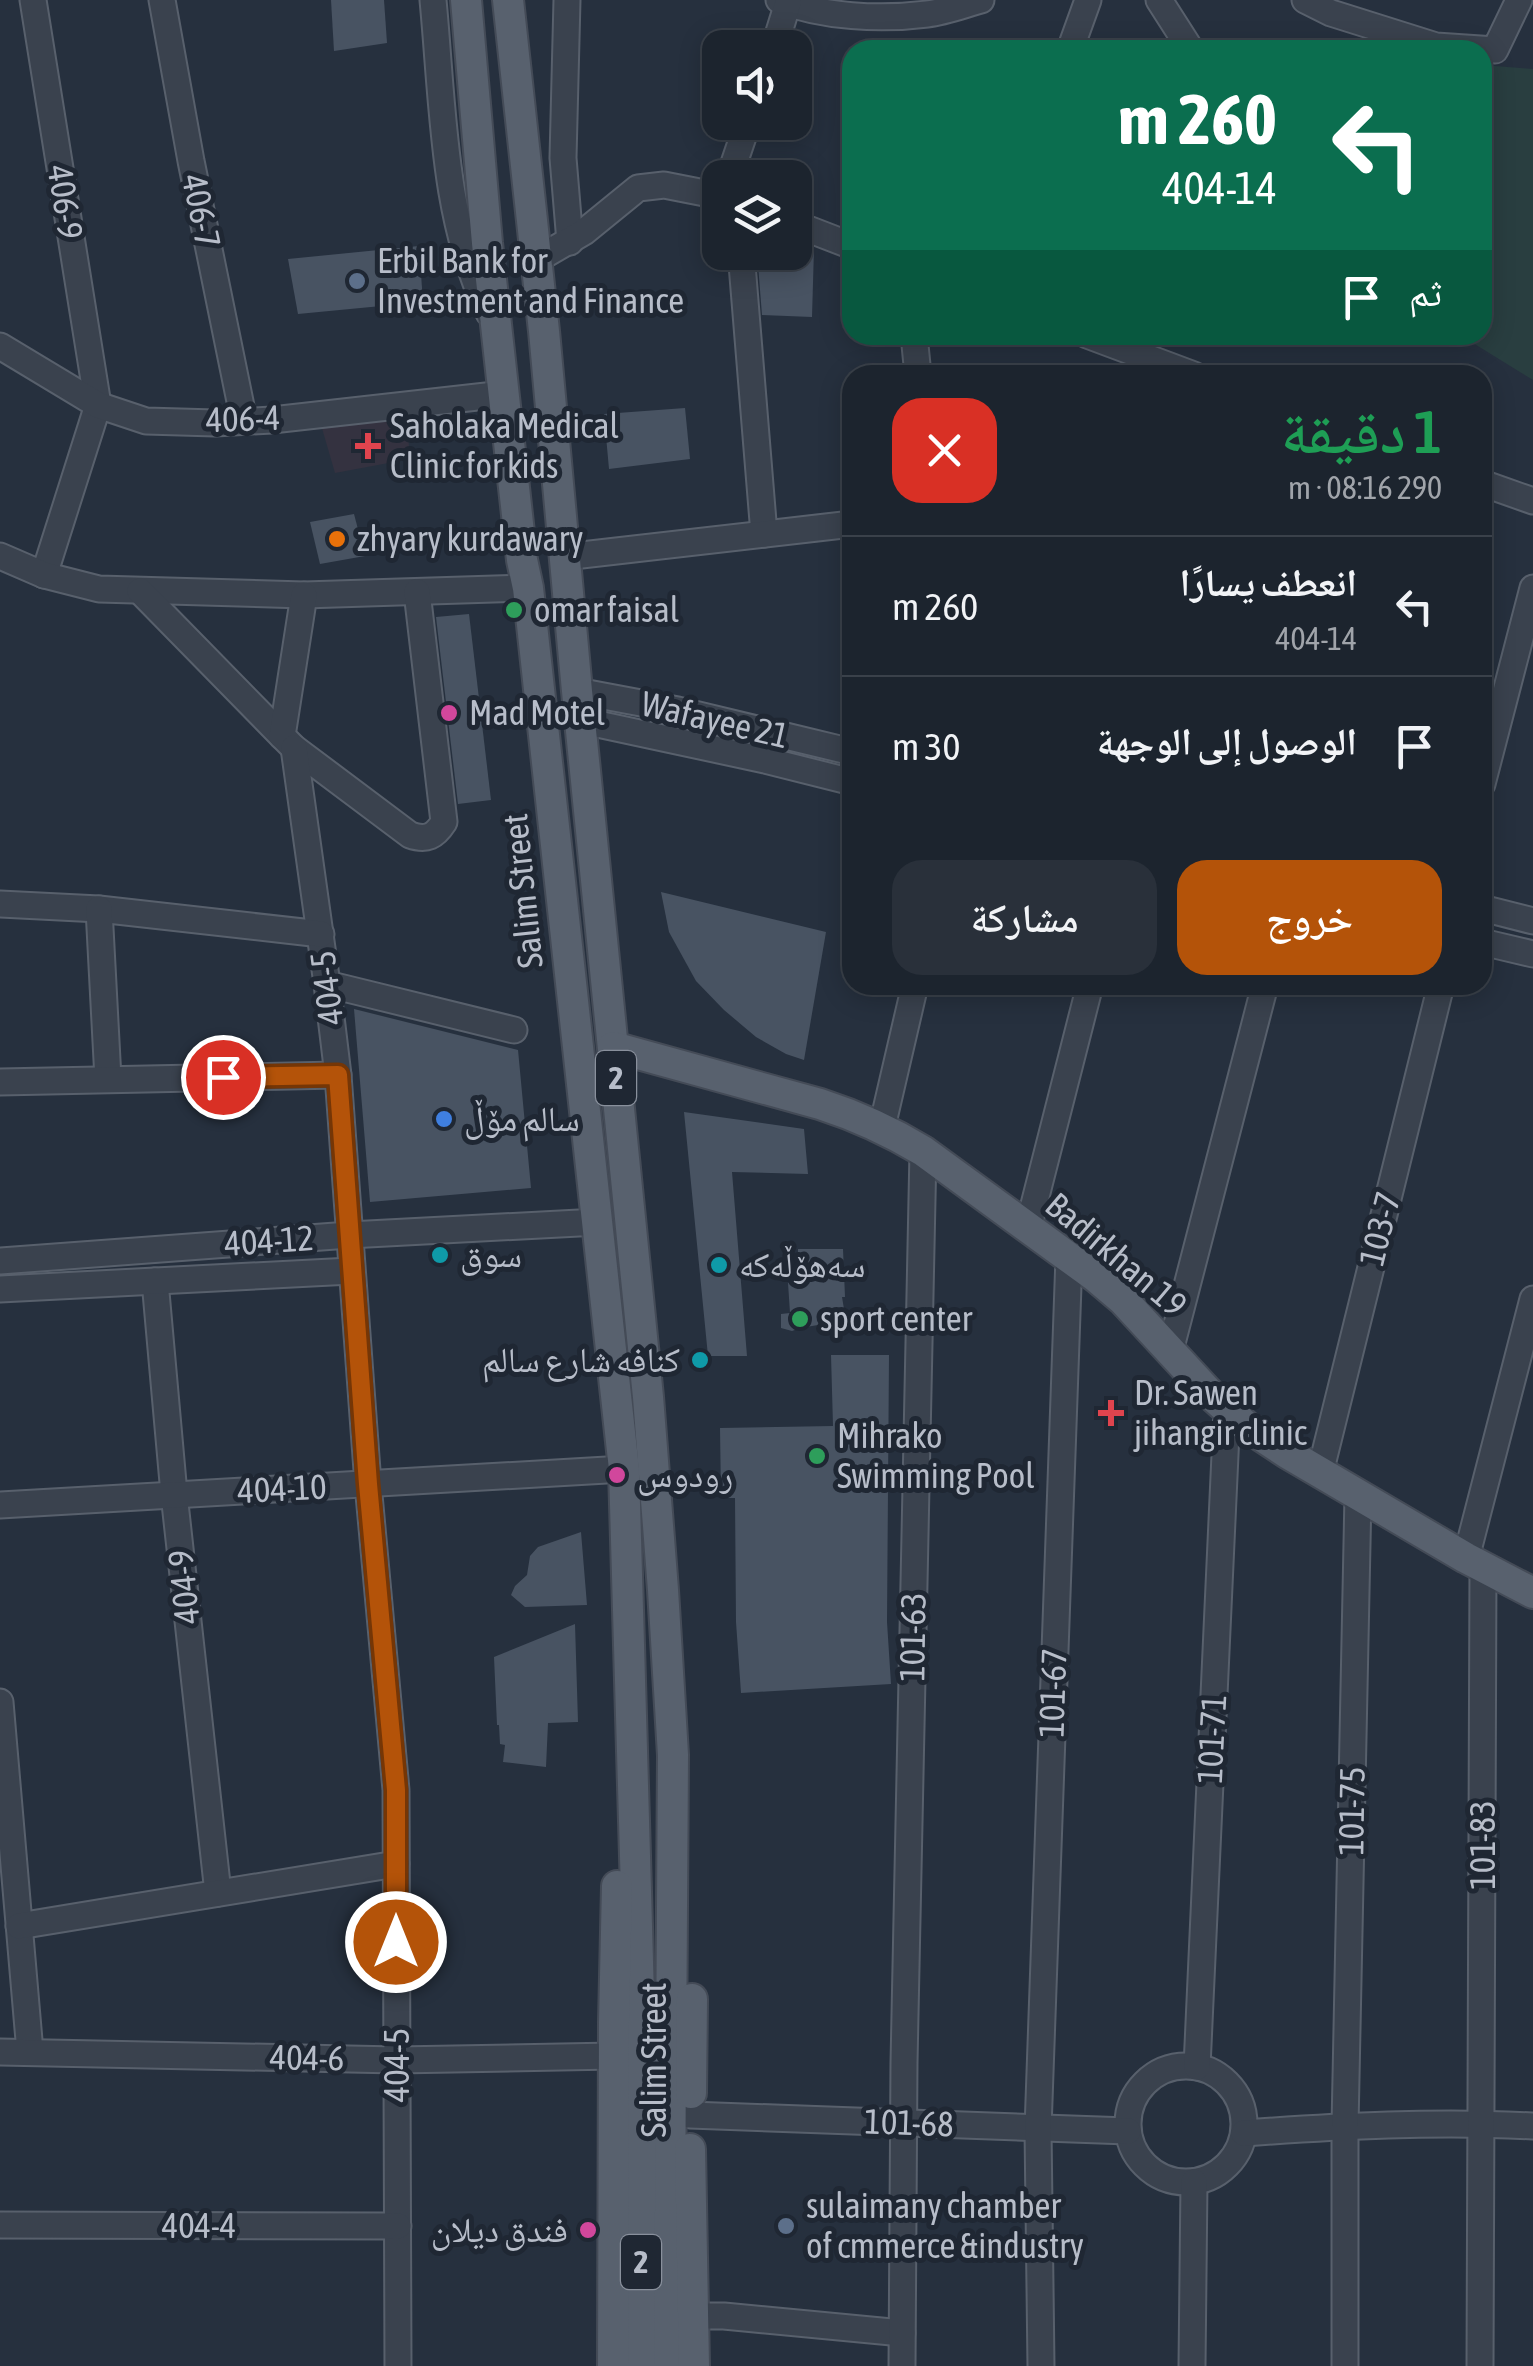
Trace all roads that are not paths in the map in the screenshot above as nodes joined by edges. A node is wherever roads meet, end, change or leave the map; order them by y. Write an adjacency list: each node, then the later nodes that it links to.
1 (33, 0): 32 (street, 406-9)
2 (162, 0): 33 (street, 406-7)
3 (433, 0): 26 (street)
4 (466, 0): 24 (main road, Salim Street / 2)
5 (508, 0): 23 (main road, Salim Street / 2)
6 (567, 0): 22 (street)
7 (980, 0): 12 (street)
8 (1088, 0): 15 (street)
9 (1159, 0): 16 (street)
10 (1305, 0): 13 (street)
11 (1519, 0): 18 (street)
12 (783, 2): 14 (street)
13 (1334, 6): 17 (street)
14 (778, 30)
15 (1074, 40)
16 (1185, 40)
17 (1421, 40)
18 (1492, 50)
19 (702, 192): 22 (street)
20 (812, 230): 21 (street)
21 (842, 240)
22 (570, 242): 23 (street)
23 (536, 260): 24 (main road); 27 (main road, Salim Street / 2)
24 (490, 268): 26 (main road, Salim Street / 2)
25 (742, 270): 37 (street)
26 (497, 329): 27 (main road); 31 (main road, Salim Street / 2)
27 (544, 331): 39 (main road, Salim Street / 2)
28 (1118, 345): 30 (street)
29 (0, 346): 32 (street, 406-4)
30 (1169, 365)
31 (504, 394): 33 (street, 406-4); 41 (main road, Salim Street / 2)
32 (98, 404): 33 (street, 406-4); 40 (street)
33 (244, 422)
34 (1492, 486): 35 (street)
35 (1533, 502)
36 (842, 525): 37 (street)
37 (764, 534): 39 (street)
38 (0, 556): 40 (street)
39 (564, 557): 46 (main road, Salim Street / 2)
40 (44, 576): 43 (street)
41 (528, 588): 44 (street); 70 (main road, Salim Street / 2)
42 (1533, 588): 48 (street)
43 (140, 591): 45 (street); 47 (street)
44 (417, 592): 45 (street); 47 (street)
45 (304, 596): 47 (street, 404-5)
46 (578, 705): 49 (street, Wafayee 21); 50 (street, Wafayee 21); 64 (main road, Salim Street / 2)
47 (288, 742): 55 (street, 404-5)
48 (1492, 746)
49 (842, 750)
50 (842, 779)
51 (0, 904): 52 (street)
52 (98, 909): 55 (street); 66 (street)
53 (1492, 911): 54 (street)
54 (1533, 921)
55 (321, 934): 58 (street, 404-5)
56 (1492, 944): 57 (street)
57 (1533, 954)
58 (328, 984): 63 (street); 65 (street, 404-5)
59 (913, 995): 68 (street)
60 (1087, 995): 71 (street)
61 (1262, 995): 79 (street)
62 (1439, 995): 82 (street, 103-7)
63 (514, 1030)
64 (613, 1048): 68 (main road, Badirkhan 19); 90 (main road, Salim Street / 2)
65 (338, 1075): 66 (street); 72 (street, 404-5)
66 (108, 1078): 67 (street)
67 (0, 1082)
68 (882, 1127): 69 (main road, Badirkhan 19)
69 (923, 1151): 71 (main road, Badirkhan 19); 101 (street, 101-63)
70 (598, 1222): 72 (street, 404-12); 81 (main road, Salim Street / 2)
71 (1028, 1228): 73 (main road, Badirkhan 19)
72 (349, 1236): 74 (street, 404-12); 75 (street, 404-5)
73 (1068, 1258): 79 (main road, Badirkhan 19); 105 (street, 101-67)
74 (0, 1261)
75 (351, 1272): 76 (street); 83 (street, 404-5)
76 (155, 1281): 77 (street); 84 (street, 404-9)
77 (0, 1290)
78 (1533, 1299): 87 (street, 101-83)
79 (1170, 1351): 80 (main road, Badirkhan 19)
80 (1226, 1411): 82 (main road, Badirkhan 19); 99 (street, 101-71)
81 (624, 1469): 83 (street, 404-10); 91 (main road, Salim Street / 2)
82 (1320, 1473): 85 (main road, Badirkhan 19)
83 (368, 1484): 84 (street, 404-10); 92 (street, 404-5)
84 (174, 1494): 86 (street, 404-10); 93 (street, 404-9)
85 (1358, 1496): 87 (main road, Badirkhan 19); 103 (street, 101-75)
86 (0, 1504)
87 (1474, 1563): 88 (main road, Badirkhan 19); 102 (street, 101-83)
88 (1533, 1593)
89 (0, 1702): 94 (street)
90 (673, 1755): 100 (main road, Salim Street); 116 (main road, Salim Street / 2)
91 (633, 1774): 97 (main road, Salim Street); 115 (main road, Salim Street / 2)
92 (396, 1864): 93 (street); 98 (street, 404-5)
93 (218, 1893): 94 (street)
94 (19, 1926): 96 (street)
95 (0, 2052): 96 (street, 404-6)
96 (30, 2052): 98 (street, 404-6)
97 (614, 2056): 98 (street, 404-6); 114 (main road, Salim Street)
98 (397, 2060): 110 (street, 404-5)
99 (1197, 2067): 106 (street); 107 (street)
100 (690, 2115): 101 (street, 101-68); 111 (main road, Salim Street)
101 (906, 2123): 105 (street, 101-68); 112 (street, 101-63)
102 (1482, 2123): 103 (street); 104 (street); 122 (street, 101-83)
103 (1345, 2126): 107 (street); 121 (street, 101-75)
104 (1533, 2126)
105 (1038, 2129): 106 (street, 101-68); 119 (street, 101-67)
106 (1128, 2131): 108 (street)
107 (1244, 2133): 108 (street)
108 (1194, 2182): 120 (street)
109 (0, 2226): 110 (street, 404-4)
110 (398, 2226): 113 (street, 404-5)
111 (693, 2316): 112 (street); 117 (main road, Salim Street)
112 (902, 2332): 118 (street, 101-63)
113 (398, 2366)
114 (613, 2366)
115 (641, 2366)
116 (669, 2366)
117 (694, 2366)
118 (902, 2366)
119 (1041, 2366)
120 (1192, 2366)
121 (1345, 2366)
122 (1480, 2366)

